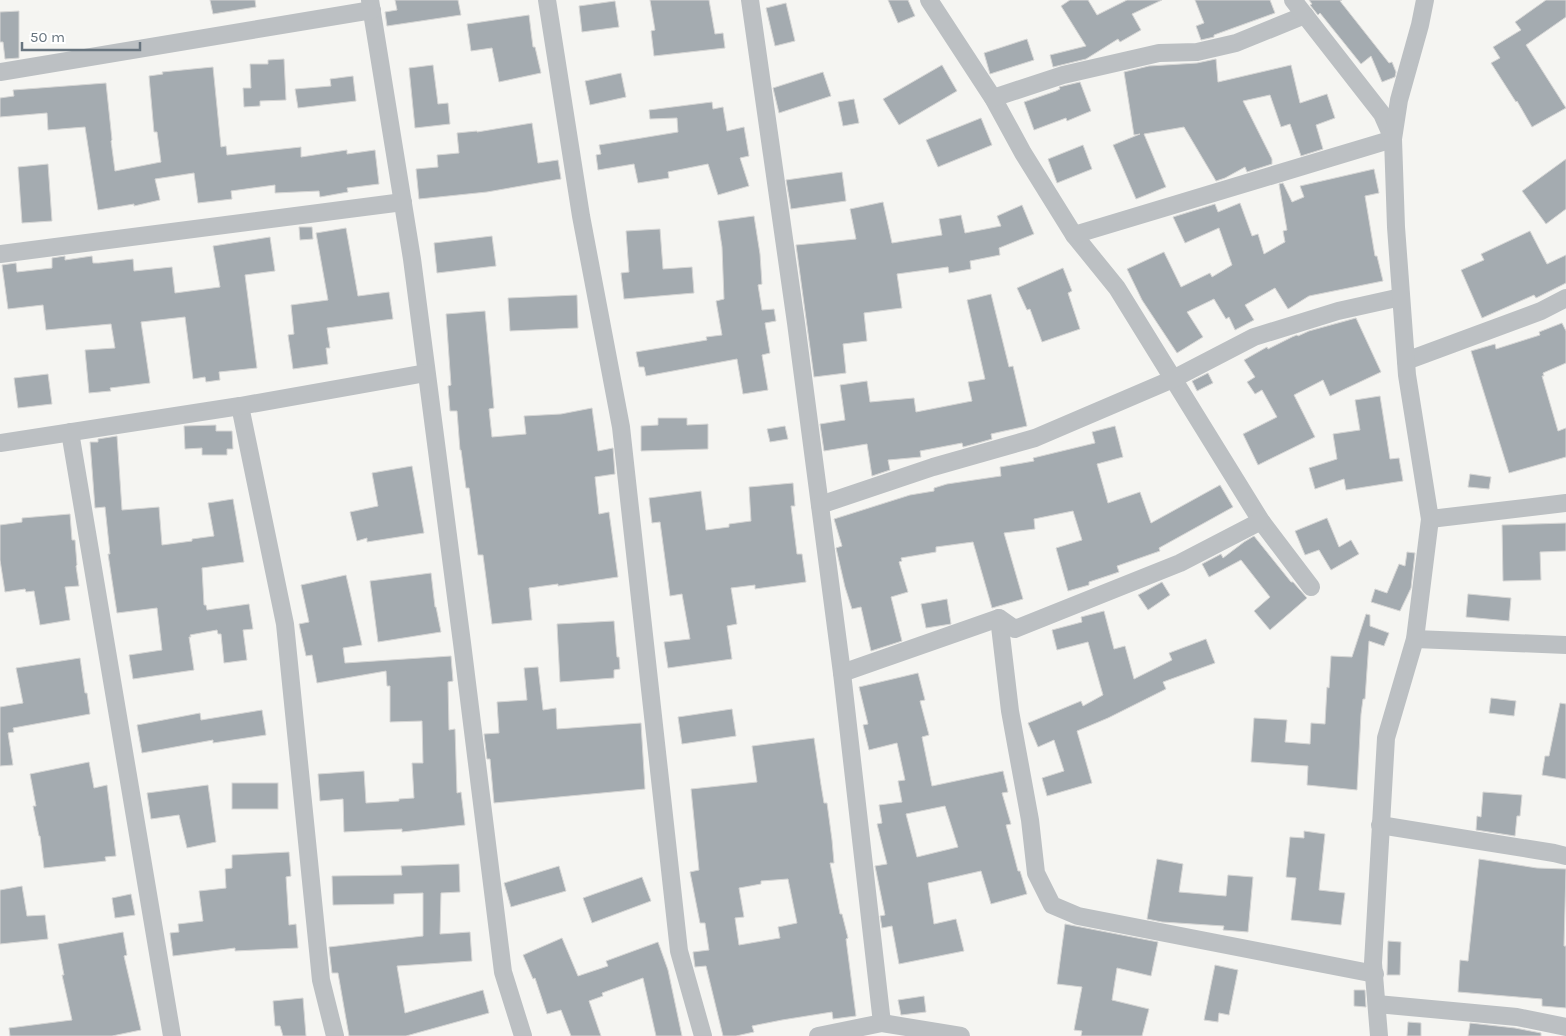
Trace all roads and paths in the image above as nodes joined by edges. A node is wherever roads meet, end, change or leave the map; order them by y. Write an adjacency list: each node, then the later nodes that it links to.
1 (546, 0): 40 (street)
2 (750, 0): 23 (street)
3 (929, 0): 9 (street)
4 (1293, 0): 7 (street)
5 (1425, 0): 10 (street)
6 (371, 5): 8 (street); 11 (street)
7 (1305, 15): 9 (street); 10 (street)
8 (0, 72)
9 (993, 98): 12 (street)
10 (1393, 139): 12 (street); 14 (street)
11 (403, 202): 13 (street); 17 (street)
12 (1074, 235): 18 (street)
13 (0, 254)
14 (1401, 297): 16 (street); 18 (street)
15 (1566, 298): 16 (street)
16 (1406, 361): 24 (street)
17 (426, 373): 19 (street); 39 (street)
18 (1173, 379): 23 (street); 25 (street)
19 (240, 406): 20 (street); 38 (street)
20 (70, 432): 21 (street); 37 (street)
21 (0, 443)
22 (1566, 503): 24 (street)
23 (820, 505): 30 (street)
24 (1430, 519): 28 (street)
25 (1261, 521): 26 (street); 27 (street)
26 (1311, 588)
27 (999, 618): 30 (street); 33 (street)
28 (1415, 639): 29 (street); 31 (street)
29 (1566, 646)
30 (842, 673): 35 (street)
31 (1380, 825): 32 (street); 33 (street)
32 (1566, 856)
33 (1374, 974): 34 (street)
34 (1377, 1004): 36 (street); 43 (street)
35 (882, 1023): 41 (street); 42 (street)
36 (1566, 1027)
37 (172, 1036)
38 (335, 1036)
39 (524, 1036)
40 (703, 1036)
41 (818, 1036)
42 (961, 1036)
43 (1379, 1036)

